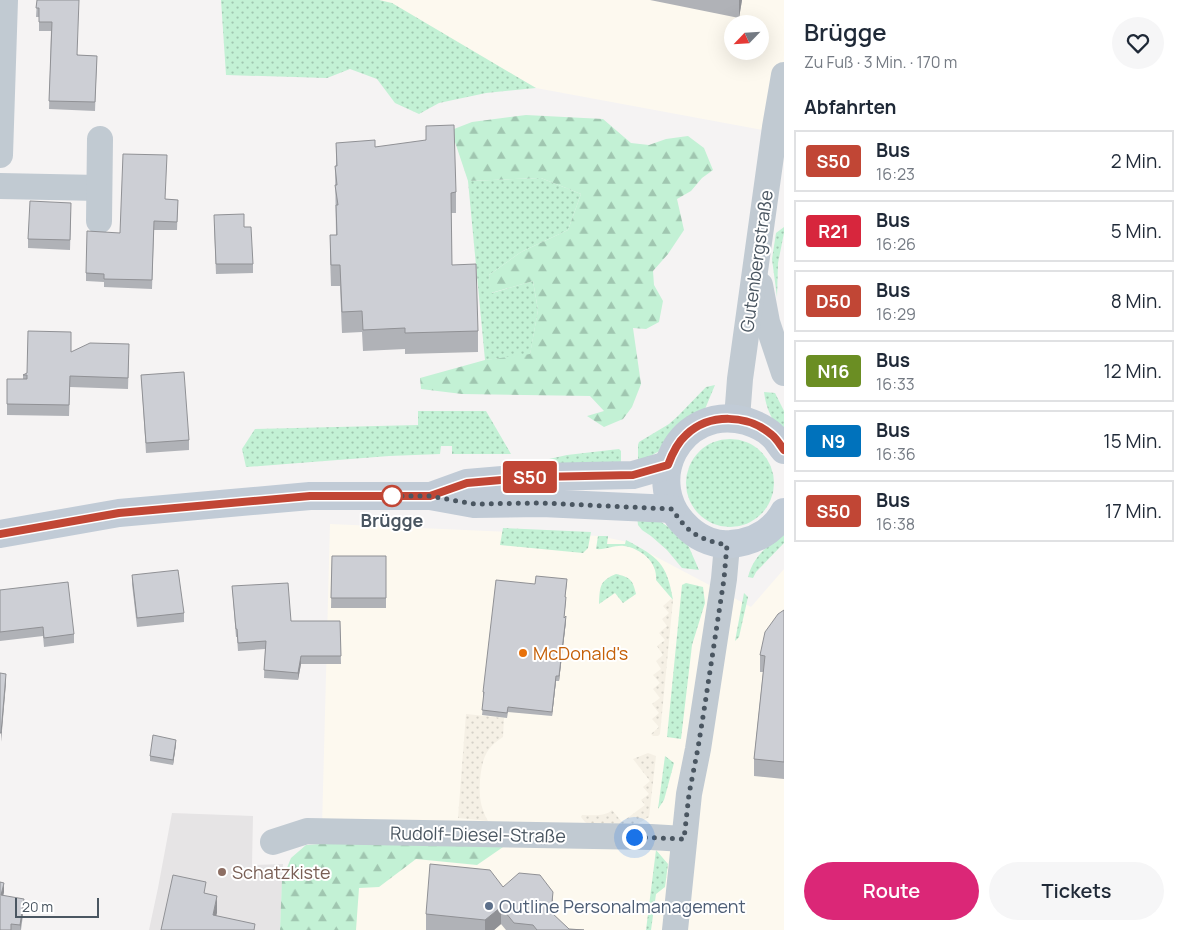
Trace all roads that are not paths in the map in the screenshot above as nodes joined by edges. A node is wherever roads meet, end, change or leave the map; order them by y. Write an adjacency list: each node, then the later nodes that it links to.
1 (5, 0): 4 (street)
2 (784, 75): 8 (street, Gutenbergstraße)
3 (100, 139): 6 (street)
4 (0, 155)
5 (0, 186): 6 (street)
6 (100, 188): 7 (street)
7 (99, 221)
8 (756, 262): 9 (street); 10 (street, Gutenbergstraße)
9 (784, 373)
10 (737, 418): 11 (main road); 12 (main road)
11 (784, 450)
12 (668, 465): 13 (main road); 14 (main road)
13 (430, 496): 14 (main road); 16 (main road)
14 (672, 509): 17 (main road)
15 (784, 514): 17 (main road)
16 (0, 534)
17 (727, 545): 18 (street)
18 (684, 839): 19 (street, Rudolf-Diesel-Straße); 20 (street)
19 (273, 842)
20 (675, 930)

